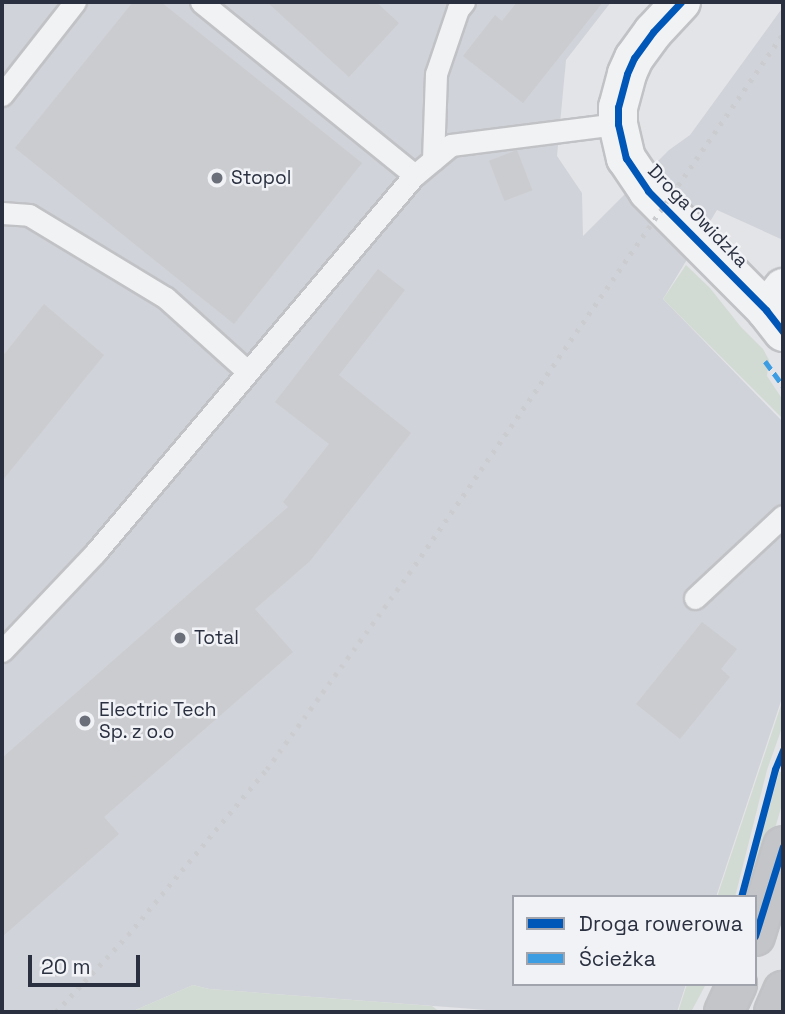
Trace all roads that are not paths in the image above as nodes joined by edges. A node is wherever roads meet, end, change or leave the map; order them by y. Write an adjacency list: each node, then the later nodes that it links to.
1 (75, 2): 5 (lane)
2 (201, 2): 8 (lane)
3 (464, 2): 7 (lane)
4 (681, 2): 6 (street, Droga Owidzka)
5 (2, 96)
6 (618, 124): 7 (lane); 10 (street, Droga Owidzka)
7 (433, 160): 8 (lane)
8 (415, 175): 11 (lane)
9 (2, 213): 11 (lane)
10 (778, 310)
11 (247, 372): 14 (lane)
12 (783, 516): 13 (lane)
13 (695, 597)
14 (2, 651)
15 (783, 846): 16 (main road)
16 (757, 930)
17 (736, 986): 19 (main road)
18 (783, 991): 20 (main road)
19 (724, 1012)
20 (774, 1012)

